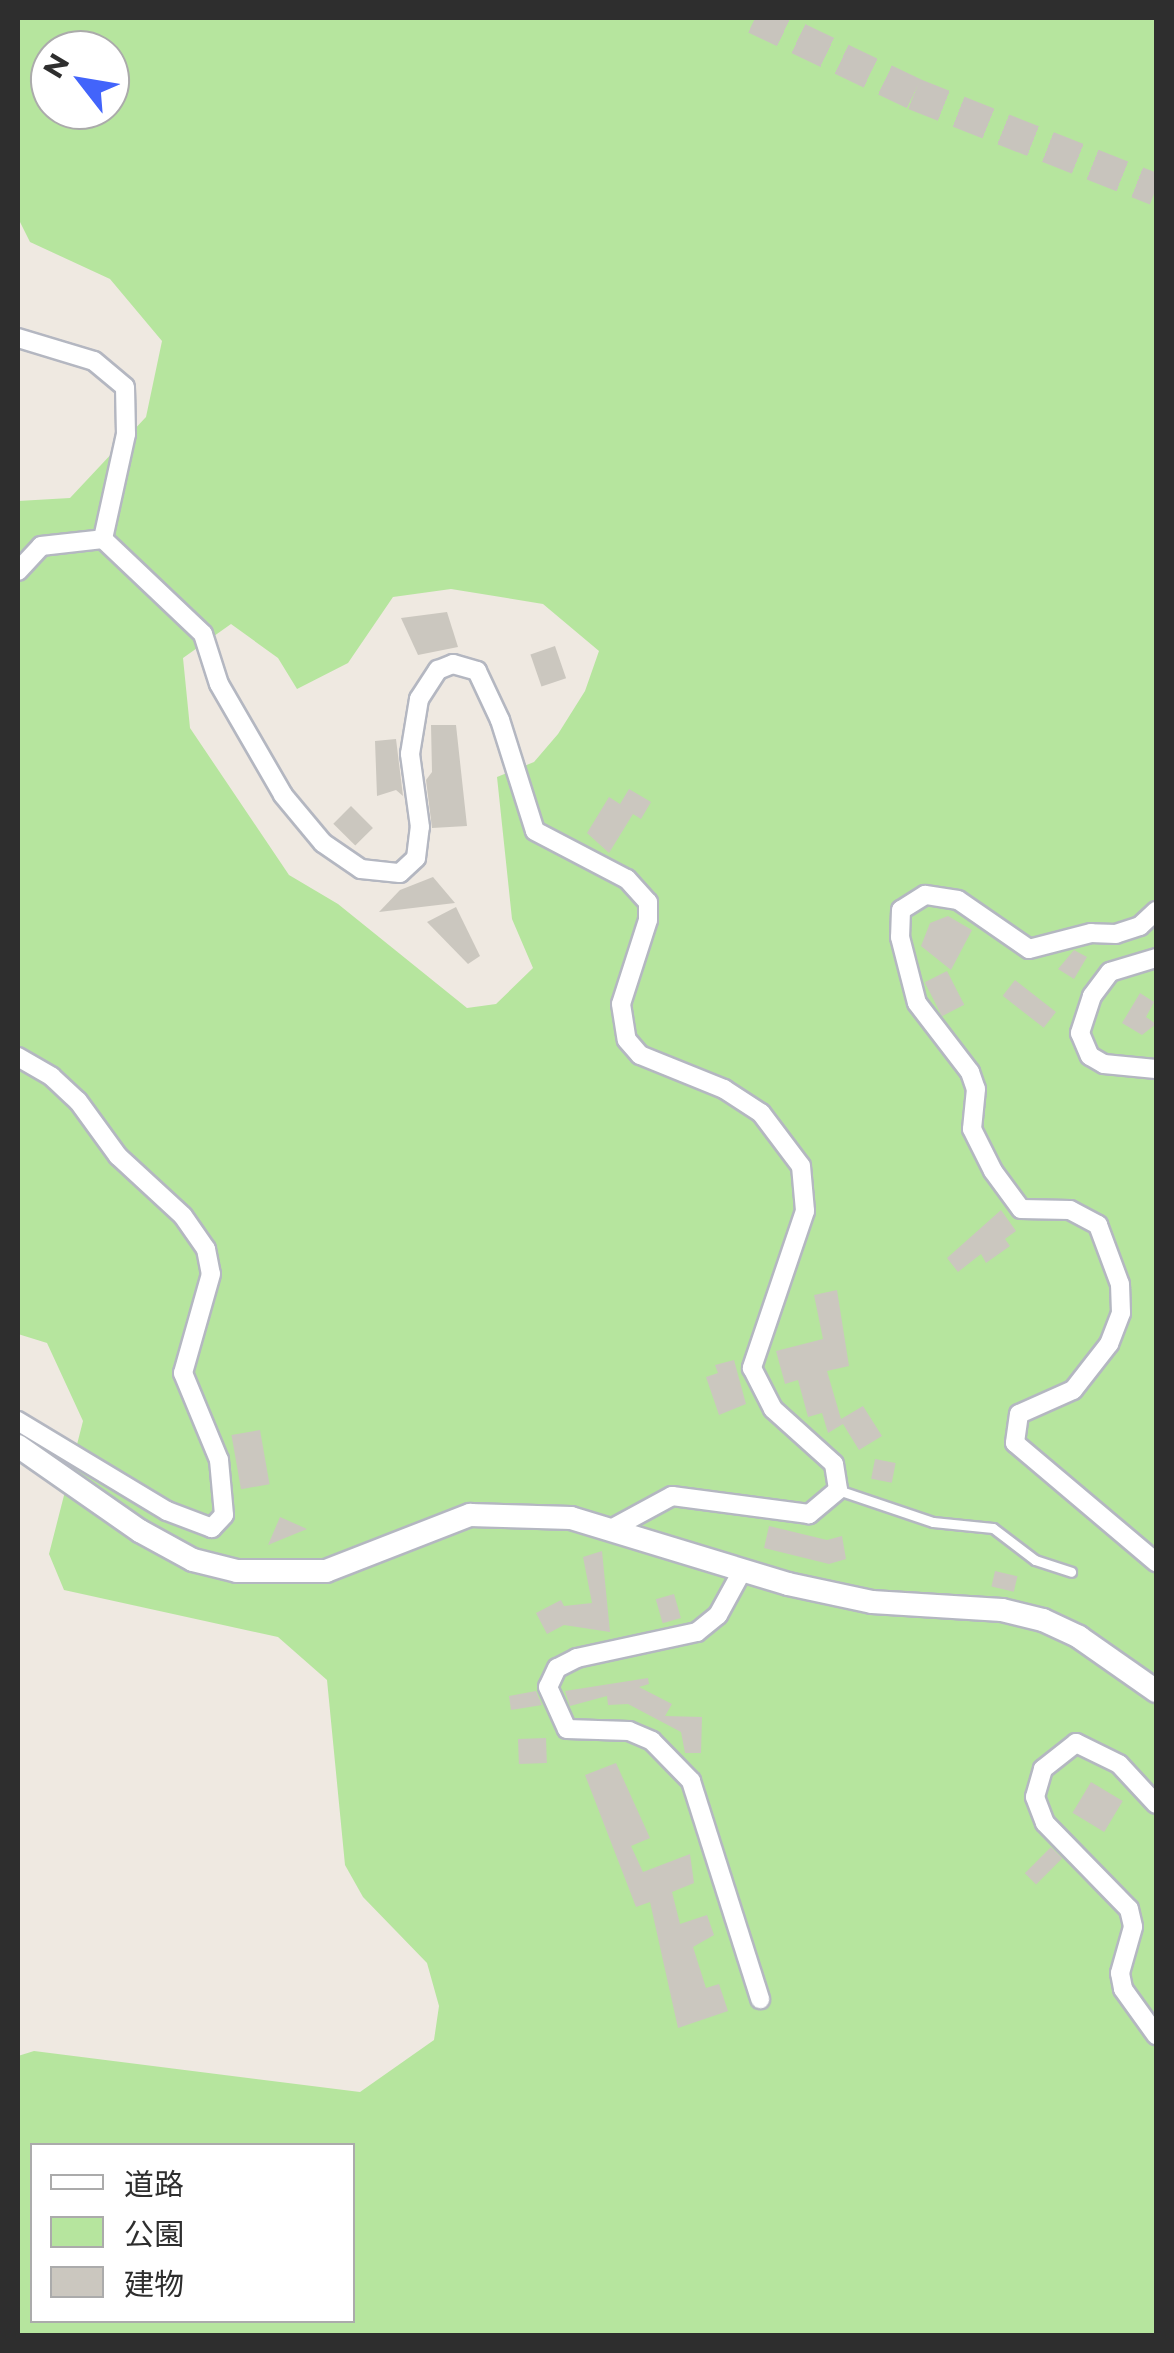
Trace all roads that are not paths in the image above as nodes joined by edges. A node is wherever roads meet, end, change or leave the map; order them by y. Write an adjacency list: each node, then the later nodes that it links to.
1 (18, 338): 2 (street)
2 (104, 539): 3 (street); 10 (street)
3 (18, 571)
4 (1156, 911): 12 (street)
5 (1156, 958): 7 (street)
6 (18, 1058): 8 (street)
7 (1156, 1070)
8 (18, 1421)
9 (18, 1446): 11 (street)
10 (838, 1490): 11 (street); 13 (lane)
11 (615, 1527): 14 (street)
12 (1156, 1562)
13 (1071, 1572)
14 (742, 1573): 15 (street); 17 (street)
15 (1156, 1691)
16 (1156, 1804): 18 (street)
17 (760, 1999)
18 (1156, 2035)

